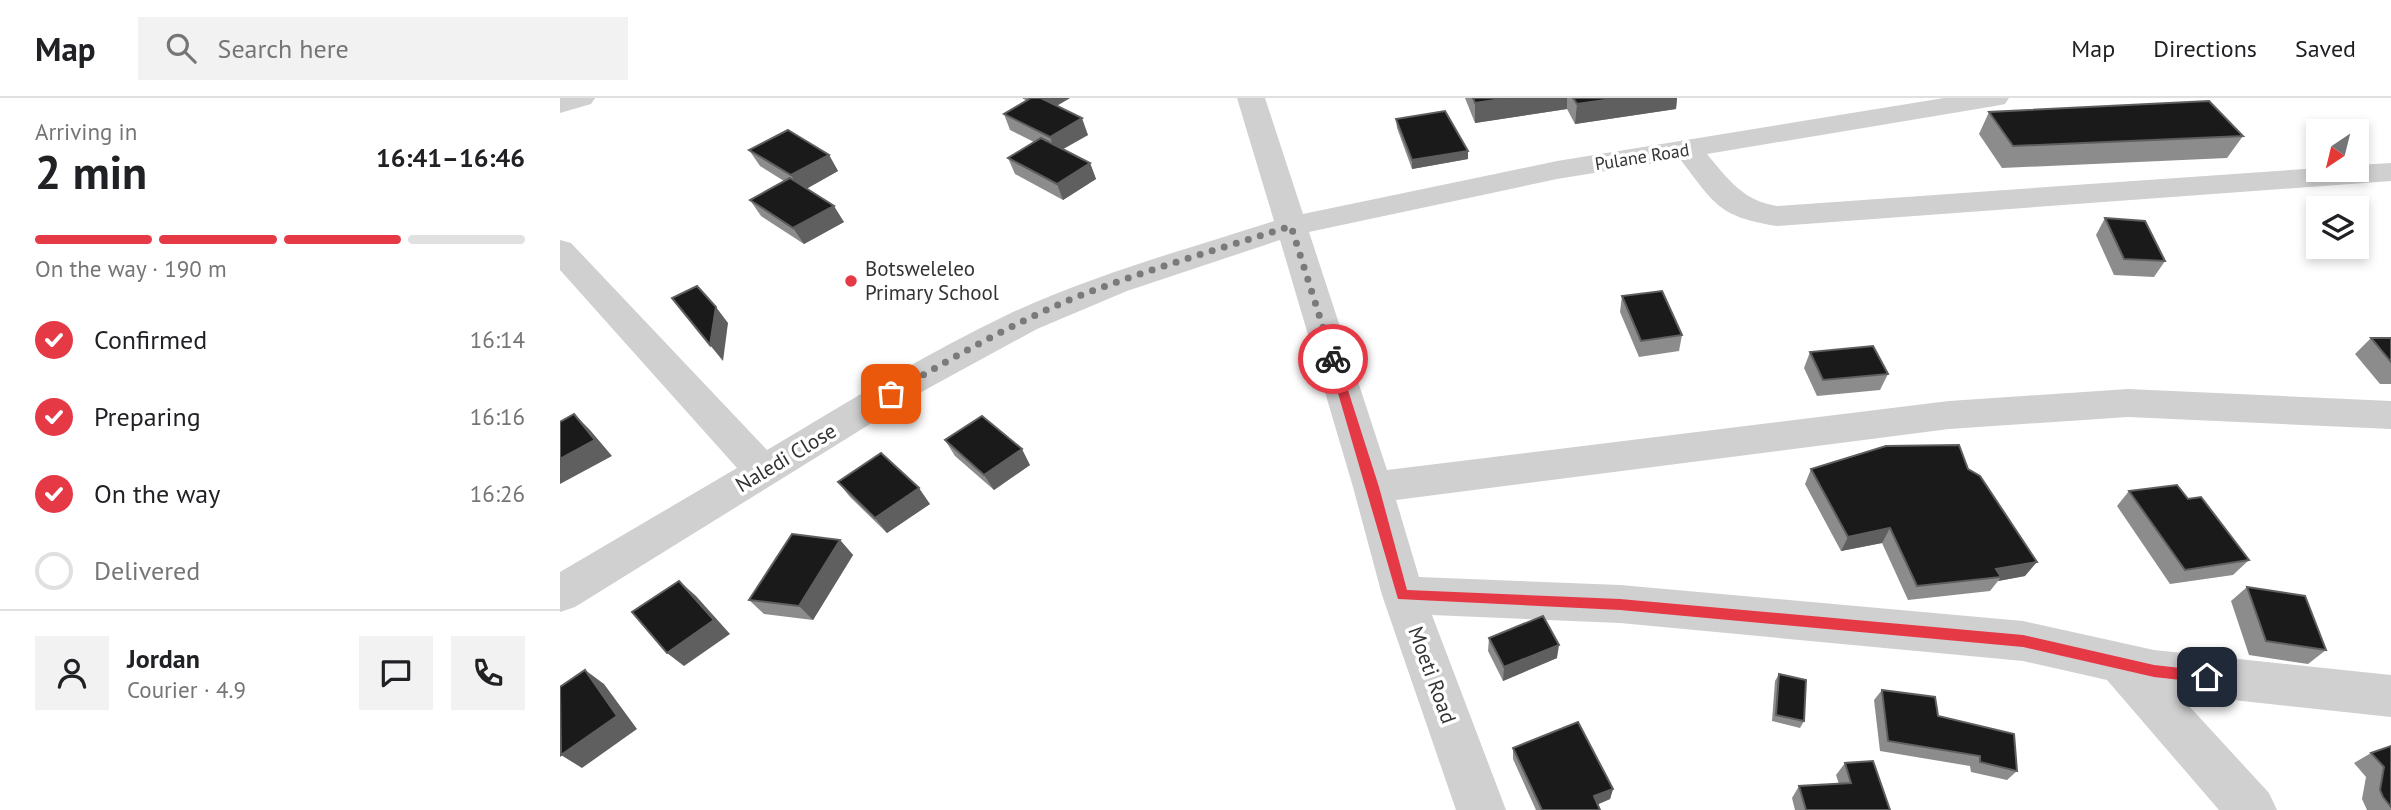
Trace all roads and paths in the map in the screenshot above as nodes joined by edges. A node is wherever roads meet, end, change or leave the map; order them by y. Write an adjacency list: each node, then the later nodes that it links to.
1 (581, 98): 4 (street)
2 (1251, 98): 7 (street, Moeti Road)
3 (1996, 98): 5 (street, Pulane Road)
4 (560, 105)
5 (1688, 150): 6 (street); 7 (street, Pulane Road)
6 (2389, 174)
7 (1291, 226): 10 (street, Naledi Close); 11 (street, Moeti Road)
8 (566, 267): 10 (street)
9 (2391, 415): 11 (street)
10 (764, 472): 12 (street, Naledi Close)
11 (1373, 487): 13 (street, Moeti Road)
12 (560, 594)
13 (1403, 595): 14 (street); 16 (street, Moeti Road)
14 (2119, 663): 15 (street); 17 (street)
15 (2391, 696)
16 (1481, 810)
17 (2252, 810)

